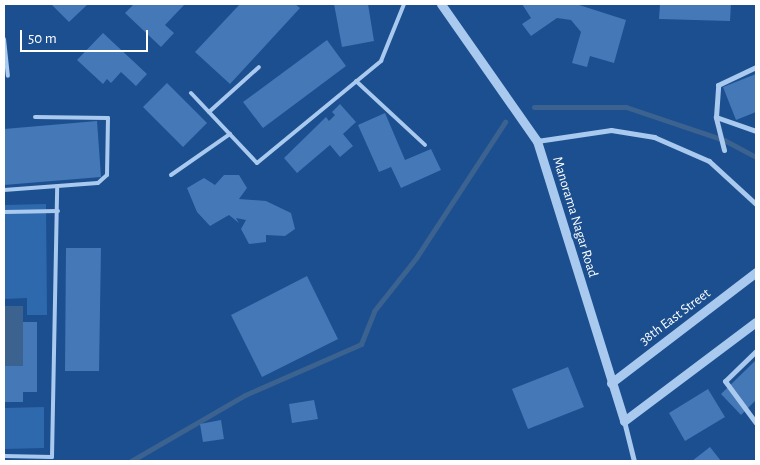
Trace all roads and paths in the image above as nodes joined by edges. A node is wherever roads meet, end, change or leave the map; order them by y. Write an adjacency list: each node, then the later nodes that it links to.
1 (404, 4): 7 (lane)
2 (441, 4): 14 (street, Manorama Nagar Road)
3 (4, 39): 6 (lane)
4 (259, 67): 9 (lane)
5 (756, 67): 11 (street)
6 (8, 76)
7 (356, 81): 13 (lane); 15 (lane)
8 (191, 93): 9 (lane)
9 (209, 112): 13 (lane)
10 (35, 117): 18 (lane)
11 (716, 117): 12 (street); 16 (street)
12 (756, 131)
13 (230, 134): 17 (lane)
14 (537, 141): 20 (street); 26 (street, Manorama Nagar Road)
15 (425, 144)
16 (724, 150)
17 (171, 175)
18 (57, 186): 19 (lane); 22 (lane)
19 (4, 190)
20 (756, 204)
21 (4, 212): 22 (lane)
22 (58, 212): 30 (lane)
23 (756, 272): 26 (street, 38th East Street)
24 (756, 322): 27 (street)
25 (756, 350): 28 (street)
26 (611, 383): 27 (street, Manorama Nagar Road)
27 (624, 421): 31 (street, Manorama Nagar Road)
28 (756, 423)
29 (4, 456): 30 (lane)
30 (52, 459)
31 (634, 461)

